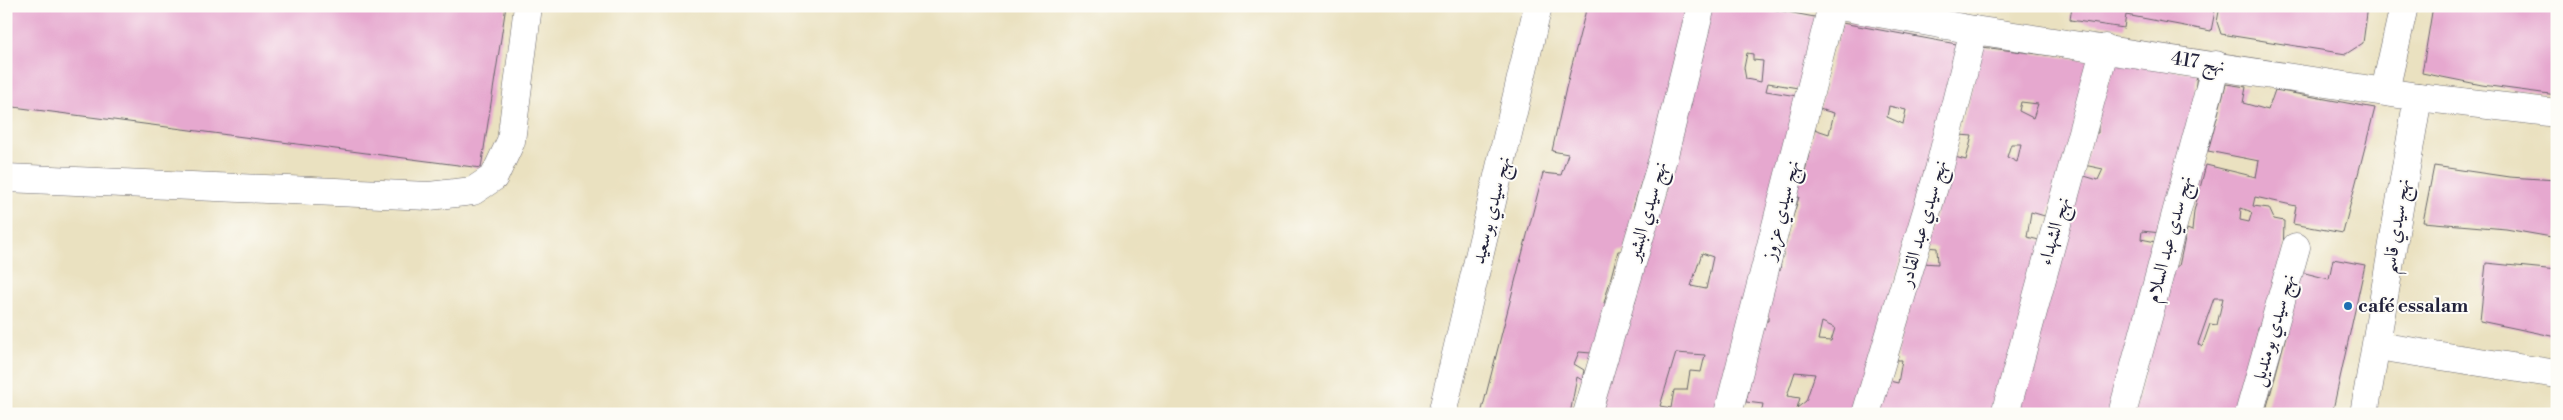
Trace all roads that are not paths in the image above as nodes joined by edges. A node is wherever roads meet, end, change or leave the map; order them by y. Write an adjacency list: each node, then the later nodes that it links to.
1 (528, 6): 13 (street)
2 (1538, 6): 17 (street, نهج سيدي بوسعيد)
3 (1701, 6): 18 (street, نهج سيدي البشير)
4 (1832, 6): 19 (street, نهج سيدي عزوز)
5 (1839, 6): 7 (street, نهج 417)
6 (2404, 6): 10 (street)
7 (1974, 30): 8 (street, نهج 417); 20 (street, نهج سيدي عبد القادر)
8 (2105, 48): 9 (street, نهج 417); 21 (street, نهج الشهداء)
9 (2216, 65): 10 (street, نهج 417); 22 (street, نهج سدي عبد السلام)
10 (2385, 91): 11 (street, نهج 417)
11 (2418, 97): 12 (street, نهج 417); 15 (street, نهج سيدي قاسم)
12 (2557, 113)
13 (6, 178)
14 (2296, 247): 23 (street, نهج سيدي بومنديل)
15 (2377, 346): 16 (street); 24 (street, نهج سيدي قاسم)
16 (2557, 374)
17 (1442, 414)
18 (1587, 414)
19 (1728, 414)
20 (1866, 414)
21 (2005, 414)
22 (2122, 414)
23 (2249, 414)
24 (2364, 414)

